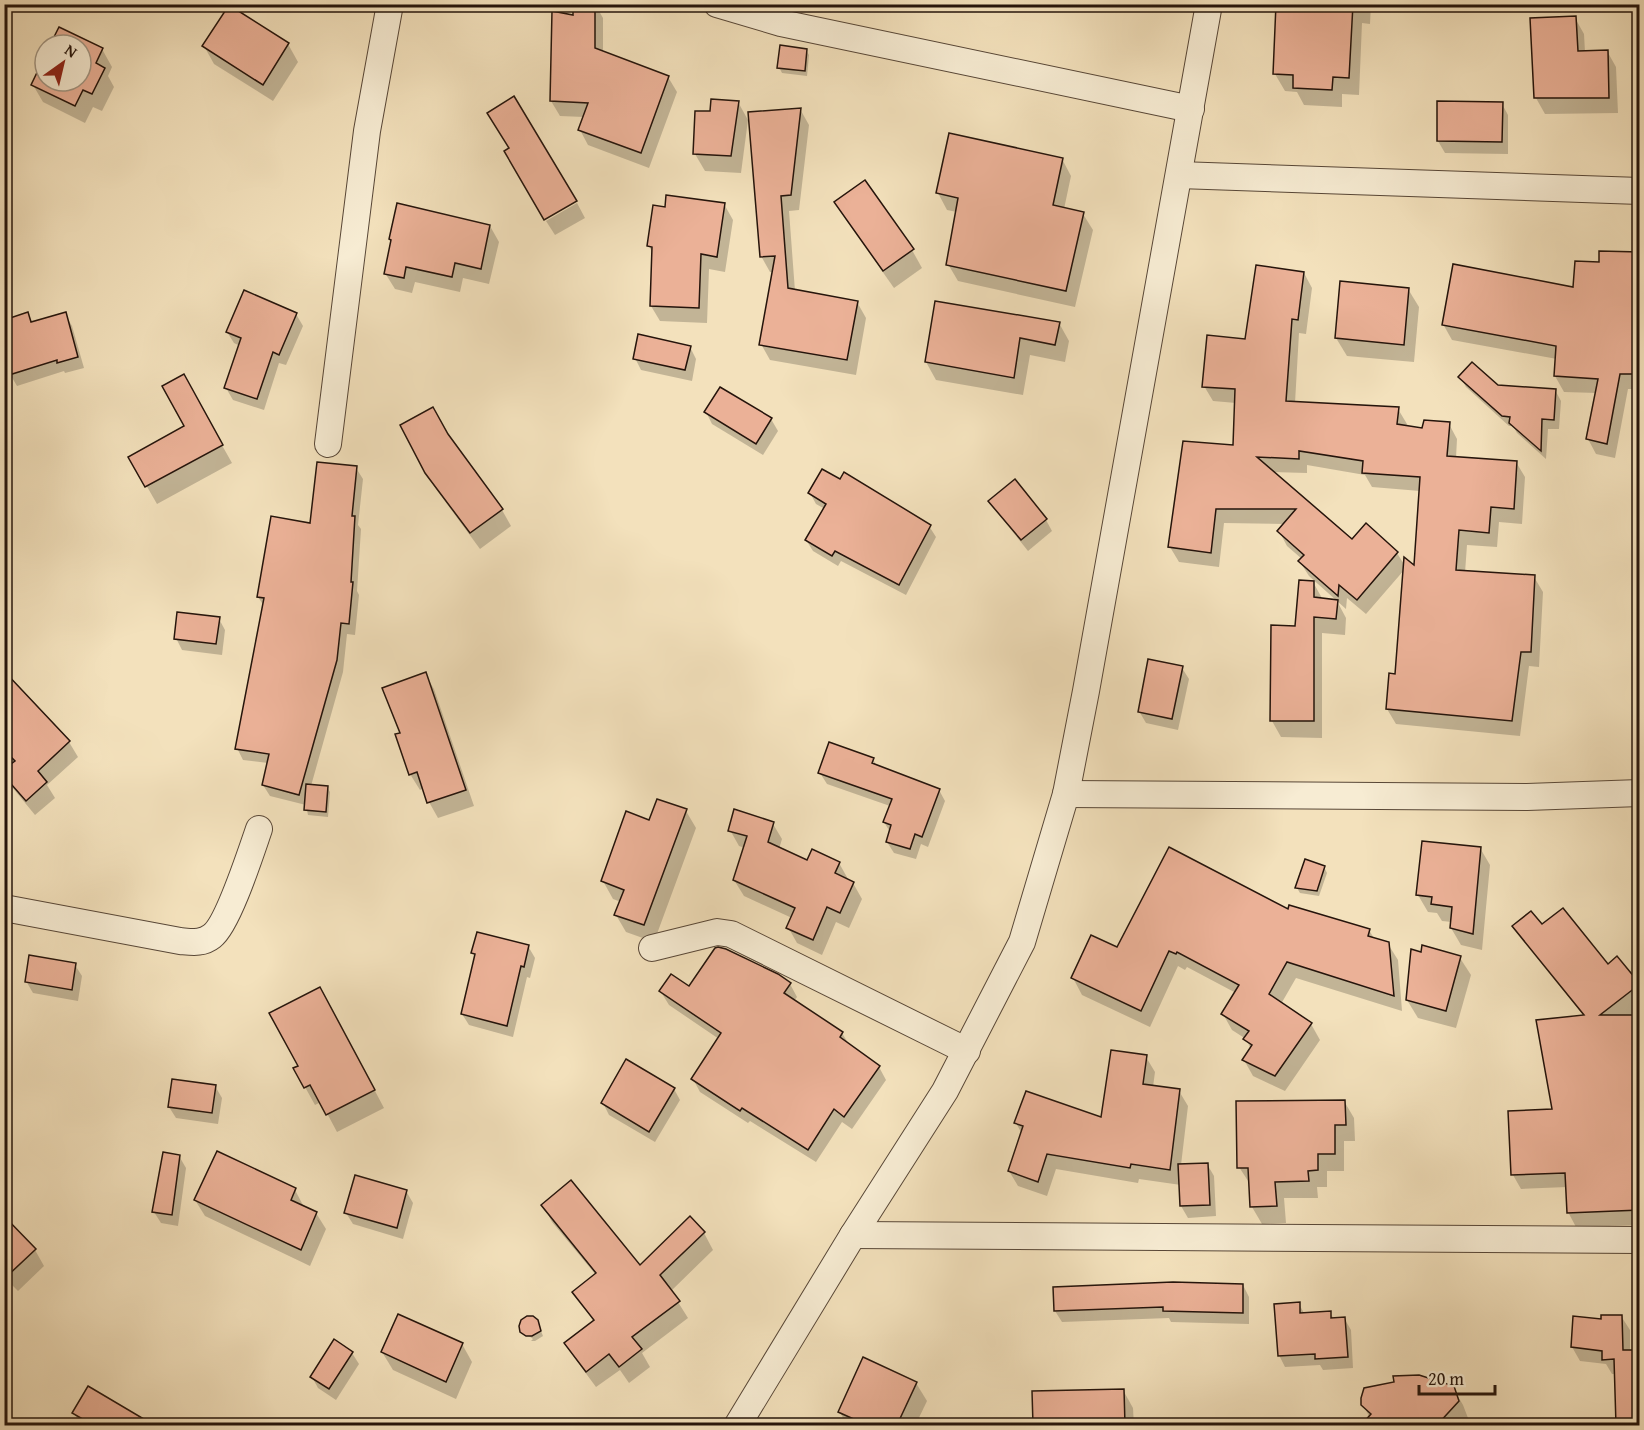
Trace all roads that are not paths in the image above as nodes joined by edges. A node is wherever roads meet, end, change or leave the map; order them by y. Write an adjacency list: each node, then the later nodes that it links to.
1 (390, 4): 7 (street)
2 (717, 4): 4 (street)
3 (1209, 4): 4 (street)
4 (1191, 109): 5 (street)
5 (1179, 176): 6 (street); 9 (street)
6 (1640, 191)
7 (328, 444)
8 (1640, 793): 9 (street)
9 (1066, 794): 13 (street)
10 (259, 830): 11 (street)
11 (4, 908)
12 (652, 948): 13 (street)
13 (967, 1051): 14 (street)
14 (853, 1235): 15 (street); 16 (street)
15 (1640, 1240)
16 (737, 1425)

